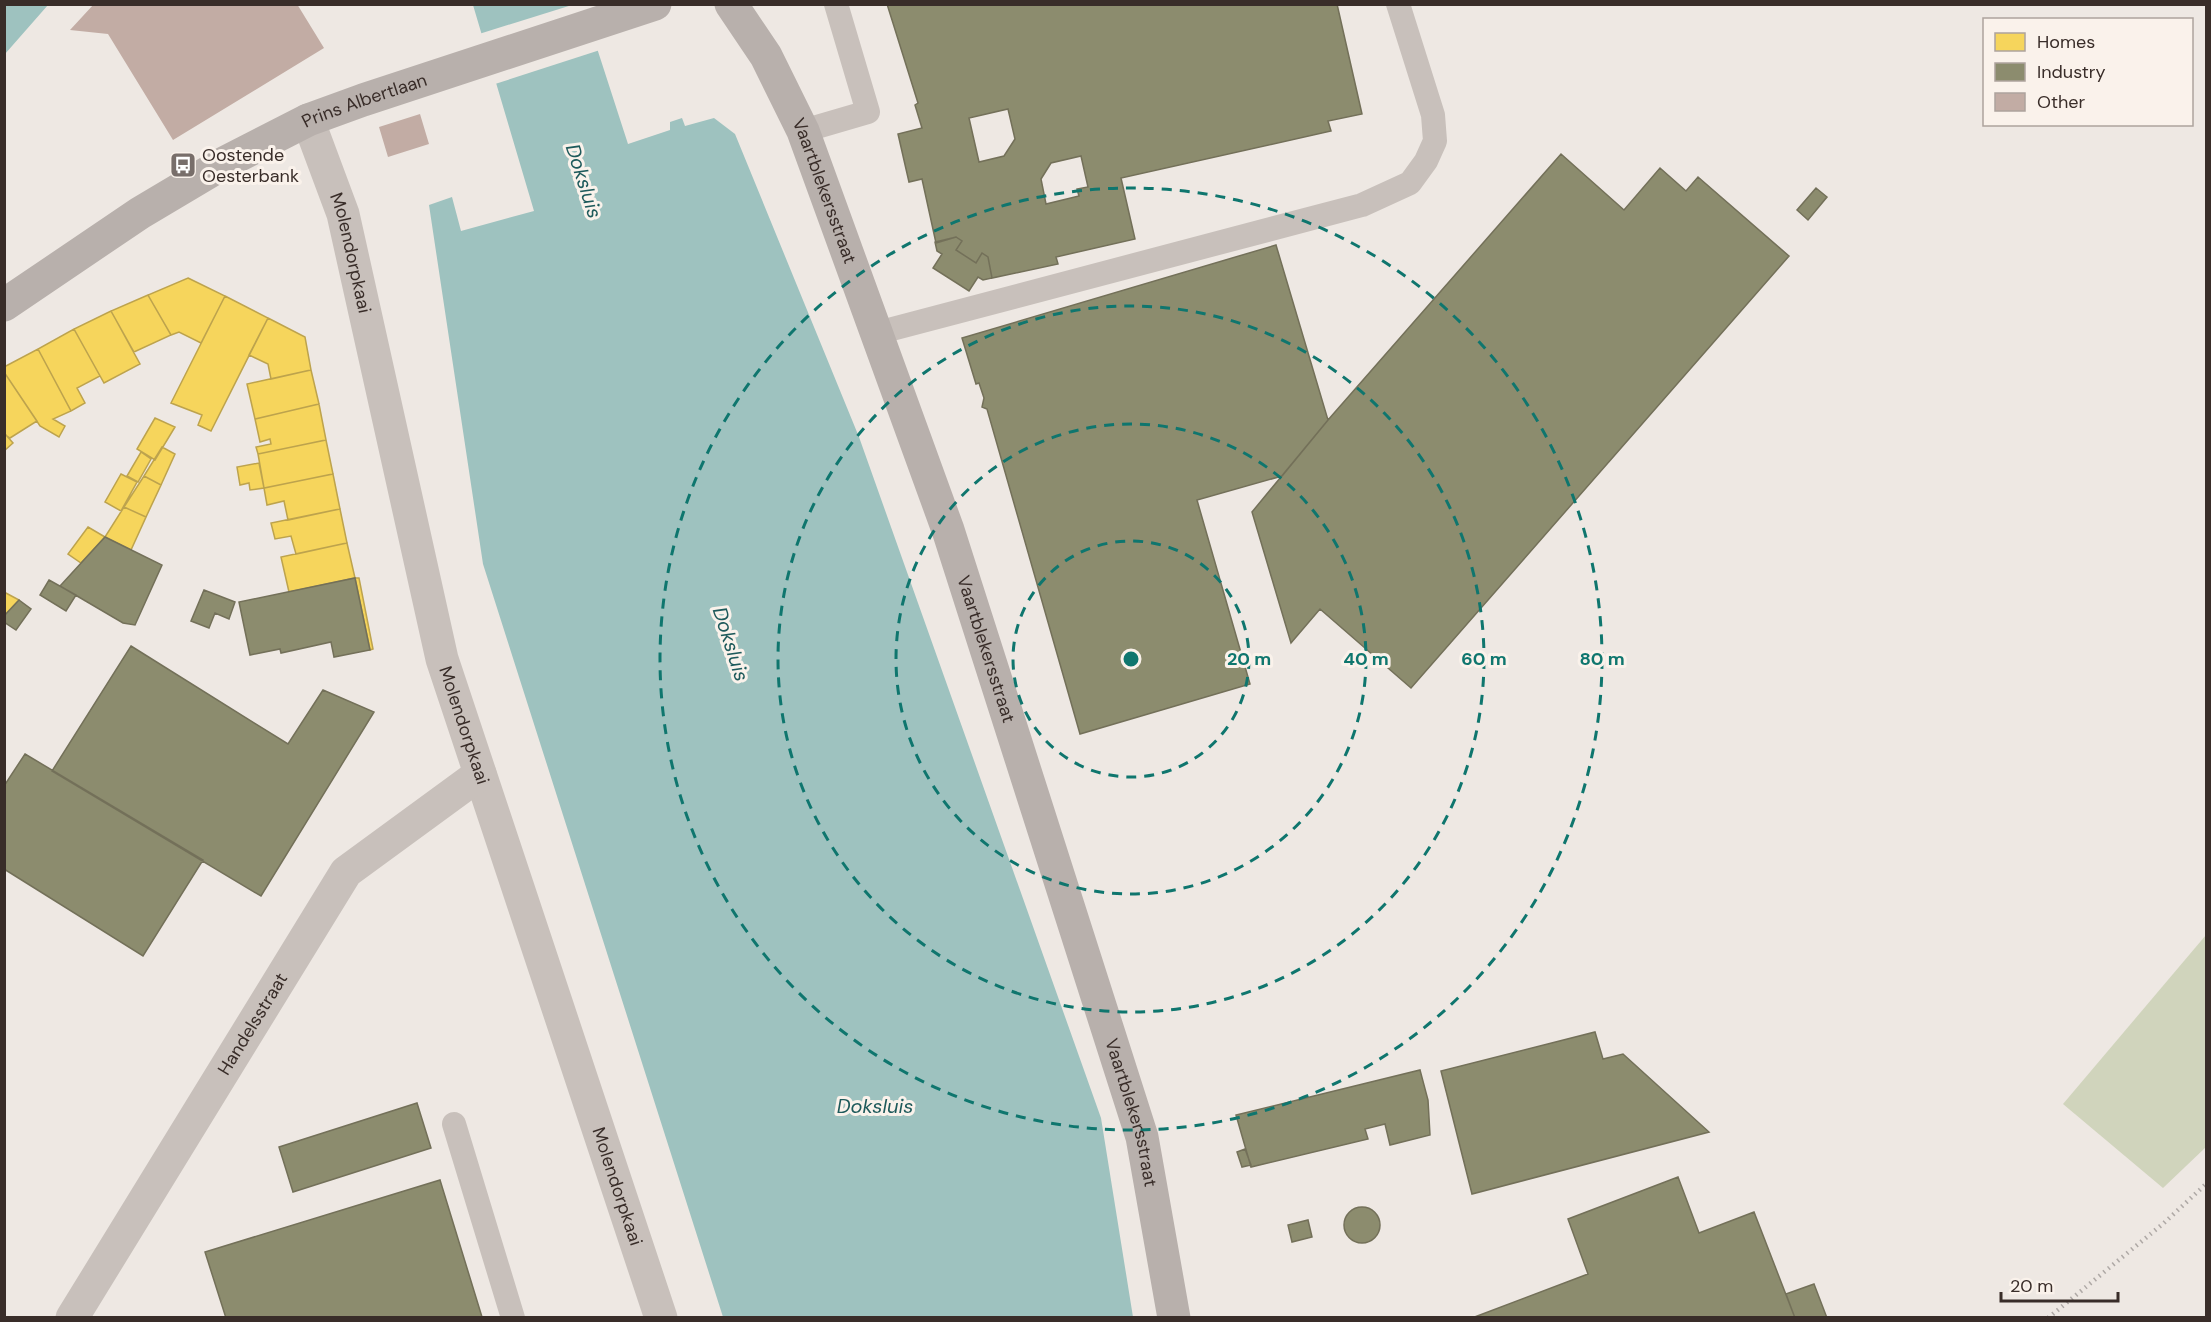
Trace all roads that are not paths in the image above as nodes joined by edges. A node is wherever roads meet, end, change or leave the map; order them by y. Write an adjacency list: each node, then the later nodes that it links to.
1 (655, 4): 5 (street, Prins Albertlaan)
2 (731, 4): 6 (street, Vaartblekersstraat)
3 (836, 4): 6 (lane)
4 (1398, 4): 8 (lane)
5 (308, 120): 7 (street, Prins Albertlaan); 9 (street, Molendorpkaai)
6 (803, 131): 8 (street, Vaartblekersstraat)
7 (4, 305)
8 (877, 333): 14 (street, Vaartblekersstraat)
9 (480, 774): 11 (street, Handelsstraat); 13 (street, Molendorpkaai)
10 (454, 1124): 12 (lane)
11 (72, 1317)
12 (513, 1317)
13 (661, 1317)
14 (1174, 1317)

